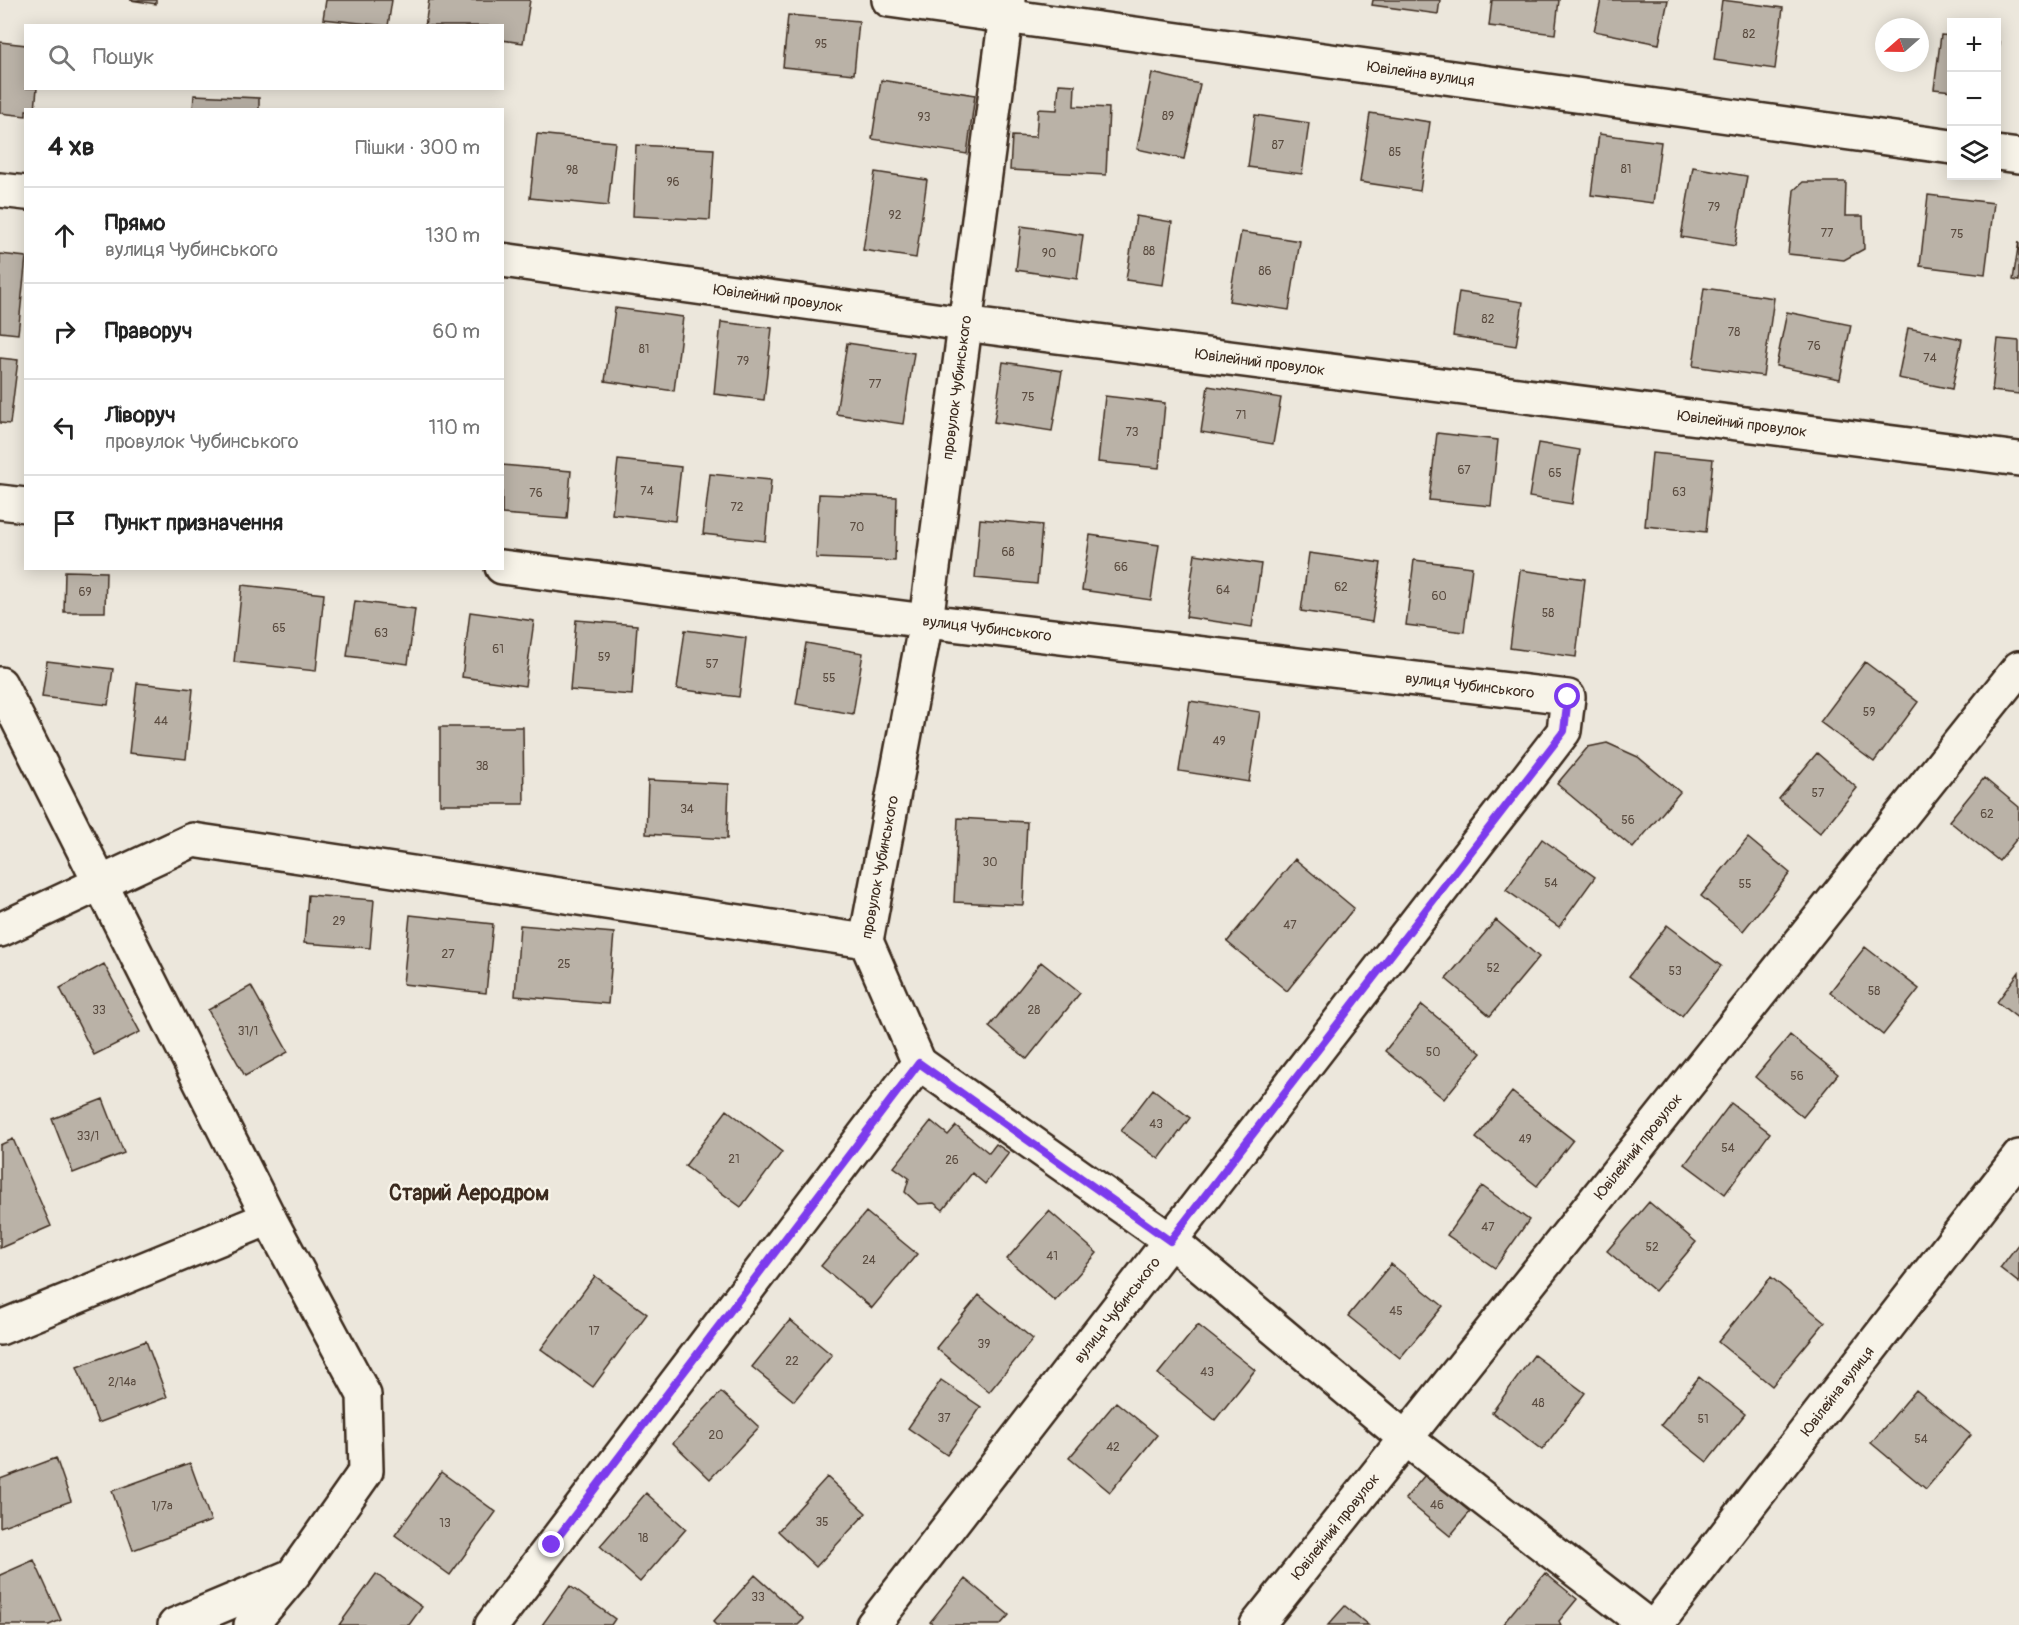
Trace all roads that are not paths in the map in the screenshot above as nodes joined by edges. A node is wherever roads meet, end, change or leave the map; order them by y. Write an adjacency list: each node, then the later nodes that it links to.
1 (890, 0): 2 (street, Ювілейна вулиця)
2 (1006, 8): 3 (street, Ювілейна вулиця); 9 (street, провулок Чубинського)
3 (1947, 146)
4 (2001, 154): 5 (street)
5 (2019, 156)
6 (0, 190): 7 (street)
7 (24, 193)
8 (504, 260): 9 (street, Ювілейний провулок)
9 (964, 324): 10 (street, Ювілейний провулок); 14 (street, провулок Чубинського)
10 (2019, 459)
11 (0, 502): 12 (street)
12 (24, 505)
13 (504, 567): 14 (street, вулиця Чубинського)
14 (926, 621): 19 (street, провулок Чубинського); 23 (street, вулиця Чубинського)
15 (2019, 668): 25 (street, Ювілейний провулок)
16 (0, 684): 17 (street)
17 (102, 884): 18 (street); 19 (street); 22 (street)
18 (0, 930)
19 (866, 941): 20 (street, провулок Чубинського)
20 (919, 1063): 23 (street); 29 (street)
21 (2019, 1157): 33 (street, Ювілейна вулиця)
22 (269, 1218): 24 (street); 26 (street)
23 (1170, 1241): 25 (street); 30 (street, вулиця Чубинського)
24 (0, 1328)
25 (1406, 1438): 31 (street, Ювілейний провулок); 32 (street)
26 (293, 1575): 27 (street); 28 (street)
27 (175, 1625)
28 (251, 1625)
29 (492, 1625)
30 (873, 1625)
31 (1257, 1625)
32 (1647, 1625)
33 (1656, 1625)

